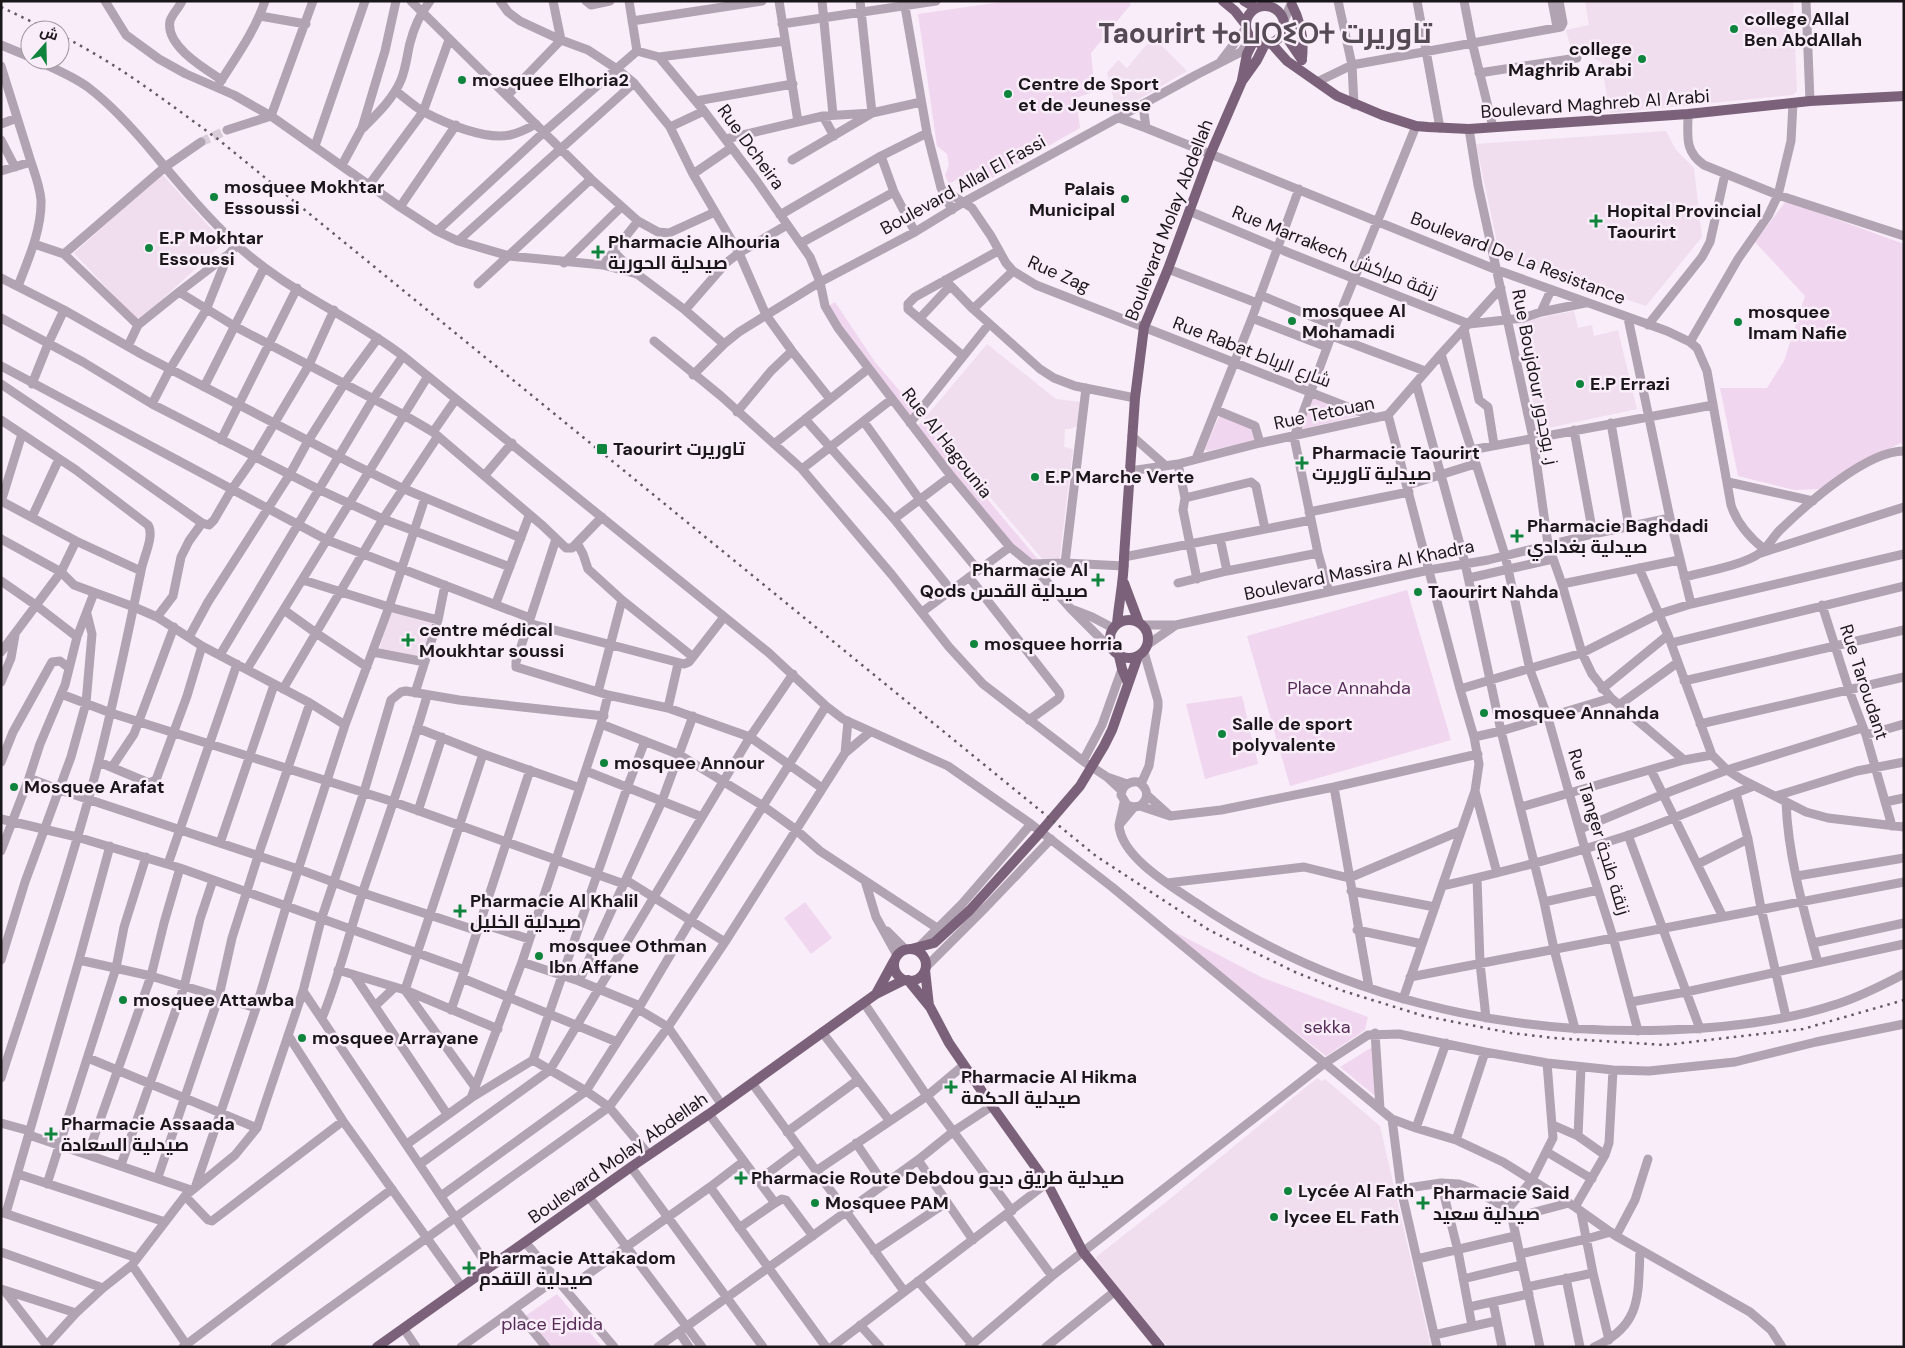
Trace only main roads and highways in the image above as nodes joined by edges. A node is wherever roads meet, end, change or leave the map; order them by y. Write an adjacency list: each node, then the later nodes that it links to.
1 (1224, 1): 5 (main road)
2 (1244, 1): 4 (main road)
3 (1292, 3): 9 (main road)
4 (1262, 5): 5 (main road); 6 (main road)
5 (1246, 26): 7 (main road)
6 (1283, 32): 8 (main road); 9 (main road)
7 (1252, 39): 8 (main road); 11 (main road)
8 (1268, 44): 10 (main road, Boulevard Maghreb Al Arabi); 11 (main road)
9 (1302, 58): 10 (main road)
10 (1303, 71): 12 (main road, Boulevard Maghreb Al Arabi)
11 (1242, 81): 13 (main road, Boulevard Molay Abdellah)
12 (1904, 96)
13 (1124, 583): 14 (main road, Boulevard Molay Abdellah); 15 (main road, Boulevard Molay Abdellah)
14 (1141, 624): 15 (main road); 16 (main road)
15 (1115, 626): 17 (main road)
16 (1143, 651): 17 (main road); 18 (main road)
17 (1117, 654): 18 (main road)
18 (1127, 686): 19 (main road)
19 (937, 941): 20 (main road); 21 (main road)
20 (906, 952): 21 (main road); 22 (main road); 23 (main road, Boulevard Molay Abdellah)
21 (926, 966): 22 (main road); 24 (main road)
22 (906, 980): 23 (main road, Boulevard Molay Abdellah); 24 (main road)
23 (876, 994): 25 (main road, Boulevard Molay Abdellah)
24 (930, 1007): 26 (main road)
25 (377, 1347)
26 (1160, 1347)

